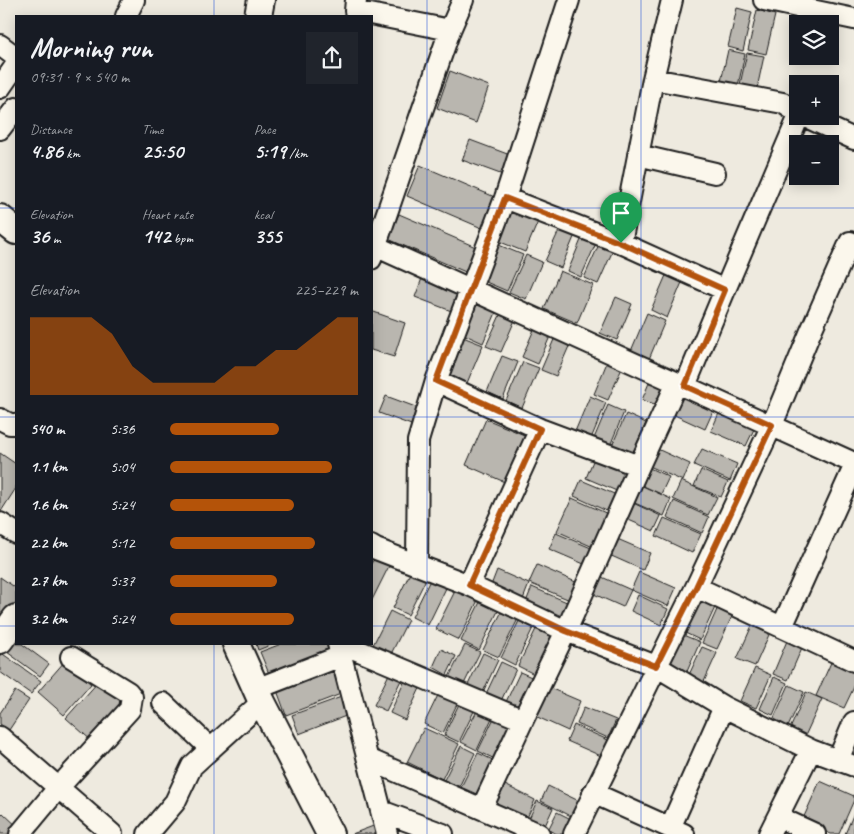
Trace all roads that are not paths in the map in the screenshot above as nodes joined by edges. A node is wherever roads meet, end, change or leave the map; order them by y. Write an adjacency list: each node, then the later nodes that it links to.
1 (134, 0): 8 (street)
2 (261, 0): 9 (street)
3 (356, 0): 11 (street)
4 (463, 0): 11 (street)
5 (569, 0): 26 (street)
6 (672, 0): 15 (street)
7 (764, 0): 10 (street)
8 (126, 15)
9 (258, 15)
10 (854, 19)
11 (450, 30): 31 (street)
12 (0, 45): 13 (street)
13 (15, 55)
14 (15, 66): 16 (street)
15 (653, 80): 18 (street); 24 (street)
16 (0, 89): 17 (street)
17 (15, 101)
18 (789, 107)
19 (15, 109): 22 (street)
20 (795, 125): 33 (street)
21 (824, 125): 23 (street)
22 (0, 129)
23 (854, 139)
24 (638, 155): 25 (street); 30 (street)
25 (715, 173)
26 (505, 198): 30 (street); 32 (street)
27 (0, 218): 28 (street)
28 (15, 230)
29 (853, 239): 38 (street)
30 (621, 243): 33 (street)
31 (373, 252): 32 (street)
32 (471, 289): 34 (street); 35 (street)
33 (725, 290): 35 (street)
34 (436, 381): 39 (street); 46 (street)
35 (681, 384): 38 (street); 41 (street)
36 (0, 419): 37 (street)
37 (15, 424)
38 (772, 425): 40 (street); 48 (street)
39 (540, 429): 41 (street); 47 (street)
40 (854, 463)
41 (639, 466): 50 (street)
42 (854, 467): 49 (street)
43 (0, 523): 44 (street)
44 (15, 532)
45 (373, 547): 46 (street)
46 (418, 565): 47 (street)
47 (469, 585): 50 (street)
48 (696, 587): 49 (street); 55 (street)
49 (782, 627): 54 (street)
50 (566, 631): 55 (street); 59 (street)
51 (236, 645): 56 (street)
52 (341, 648): 56 (street); 59 (street); 64 (street)
53 (71, 658): 66 (street)
54 (854, 661)
55 (656, 666): 58 (street); 67 (street)
56 (259, 696): 62 (street); 75 (street)
57 (163, 703): 62 (street)
58 (724, 707): 63 (street); 71 (street)
59 (522, 720): 68 (street)
60 (854, 722): 65 (street)
61 (0, 737): 66 (street)
62 (211, 749): 74 (street)
63 (811, 750): 65 (street); 70 (street)
64 (368, 759): 68 (street); 69 (street)
65 (846, 763)
66 (59, 787): 72 (street); 73 (street)
67 (594, 793): 71 (street); 79 (street)
68 (482, 808): 78 (street)
69 (381, 811): 76 (street); 77 (street)
70 (774, 825): 80 (street)
71 (677, 831)
72 (20, 834)
73 (112, 834)
74 (148, 834)
75 (330, 834)
76 (387, 834)
77 (443, 834)
78 (539, 834)
79 (574, 834)
80 (815, 834)

